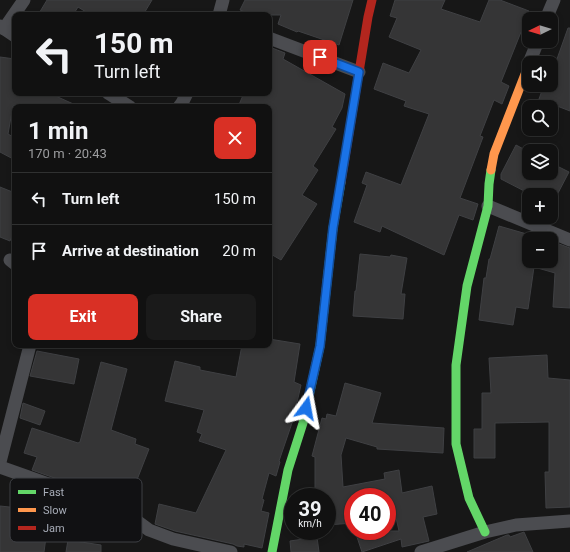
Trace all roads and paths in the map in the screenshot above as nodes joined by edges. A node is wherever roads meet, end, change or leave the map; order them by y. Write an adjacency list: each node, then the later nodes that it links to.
1 (24, 0): 5 (street)
2 (222, 0): 6 (street)
3 (372, 0): 12 (street)
4 (554, 0): 7 (street)
5 (15, 12)
6 (219, 12)
7 (549, 12)
8 (12, 15): 9 (street)
9 (2, 28): 10 (street)
10 (12, 34)
11 (272, 39): 12 (street)
12 (359, 72): 26 (street)
13 (522, 81): 16 (street)
14 (113, 96): 15 (street)
15 (125, 104)
16 (488, 206): 17 (street); 24 (street)
17 (570, 240)
18 (29, 348): 19 (street)
19 (0, 462)
20 (0, 467): 21 (street)
21 (31, 478)
22 (570, 521): 24 (street)
23 (142, 525): 25 (street)
24 (485, 532): 27 (street)
25 (231, 552)
26 (272, 552)
27 (421, 552)

